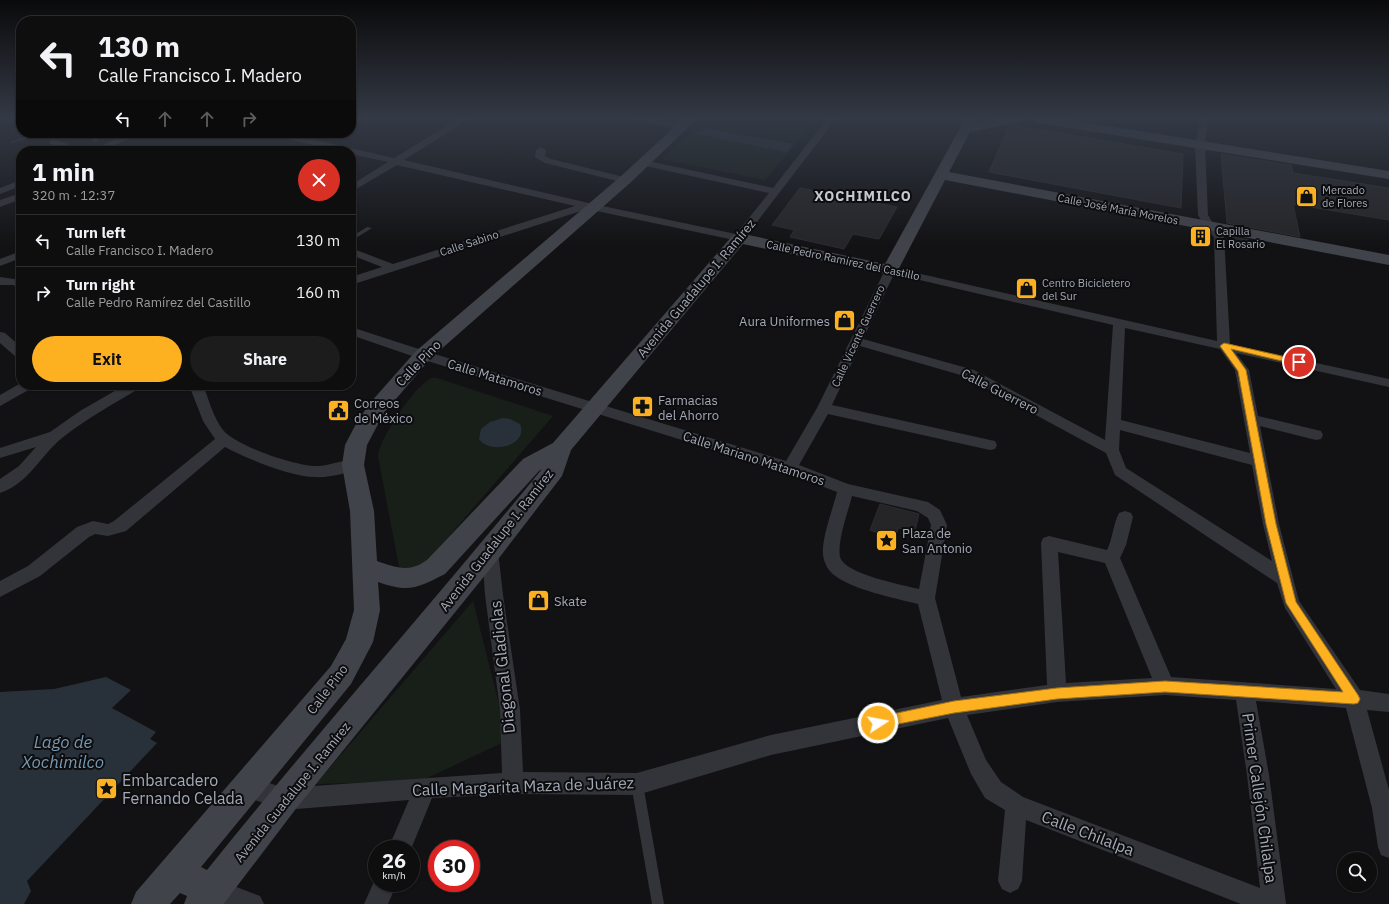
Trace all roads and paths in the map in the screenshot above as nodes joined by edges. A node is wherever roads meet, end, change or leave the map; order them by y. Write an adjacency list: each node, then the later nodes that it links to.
1 (398, 161): 12 (street); 17 (street, Calle Pedro Ramírez del Castillo)
2 (549, 161): 10 (street)
3 (800, 161): 14 (street, Avenida Guadalupe I. Ramírez)
4 (949, 161): 8 (street, Calle Vicente Guerrero)
5 (1201, 161): 18 (street)
6 (1299, 161): 9 (street)
7 (644, 163): 10 (street, Calle Pino); 14 (street)
8 (941, 175): 18 (street, Calle José María Morelos); 27 (street, Calle Vicente Guerrero)
9 (1389, 175)
10 (625, 180): 17 (street, Calle Pino)
11 (16, 185): 13 (street)
12 (356, 185)
13 (0, 191)
14 (776, 192): 21 (street, Avenida Guadalupe I. Ramírez)
15 (16, 198): 16 (street)
16 (0, 204)
17 (590, 206): 21 (street, Calle Pedro Ramírez del Castillo); 26 (street, Calle Sabino); 37 (street, Calle Pino)
18 (1210, 227): 24 (street, Calle José María Morelos); 35 (street)
19 (369, 228): 20 (lane)
20 (356, 236)
21 (739, 238): 27 (street, Calle Pedro Ramírez del Castillo); 43 (street, Avenida Guadalupe I. Ramírez)
22 (356, 253): 26 (street)
23 (16, 256): 25 (street)
24 (1389, 260)
25 (0, 263)
26 (394, 268): 28 (street, Calle Sabino)
27 (890, 270): 31 (street, Calle Pedro Ramírez del Castillo); 34 (street, Calle Vicente Guerrero)
28 (356, 279)
29 (0, 281): 30 (street)
30 (16, 282)
31 (1119, 323): 35 (street, Calle Pedro Ramírez del Castillo); 46 (street)
32 (356, 333): 37 (street, Calle Matamoros)
33 (0, 336): 36 (street)
34 (857, 342): 44 (street, Calle Vicente Guerrero); 52 (street, Calle Guerrero)
35 (1224, 346): 38 (street, Calle Pedro Ramírez del Castillo); 45 (street)
36 (16, 350)
37 (423, 355): 43 (street, Calle Matamoros); 55 (street, Calle Pino)
38 (1389, 383)
39 (19, 390): 42 (street)
40 (126, 390): 48 (street)
41 (198, 390): 49 (street)
42 (0, 401)
43 (594, 408): 51 (street, Avenida Guadalupe I. Ramírez); 56 (street, Calle Mariano Matamoros)
44 (824, 408): 50 (street); 56 (street, Calle Vicente Guerrero)
45 (1251, 419): 47 (street); 54 (street)
46 (1114, 424): 52 (street); 54 (street)
47 (1316, 435)
48 (55, 436): 53 (street); 57 (street)
49 (224, 440): 55 (street); 64 (street)
50 (990, 445)
51 (561, 448): 60 (street, Avenida Guadalupe I. Ramírez); 62 (street)
52 (1112, 450): 63 (street)
53 (0, 453)
54 (1259, 461): 63 (street)
55 (353, 465): 62 (street, Calle Pino)
56 (790, 468): 58 (street, Calle Mariano Matamoros)
57 (0, 487)
58 (846, 489): 65 (street); 65 (street, Calle Mariano Matamoros)
59 (1125, 517): 61 (street)
60 (490, 552): 72 (street, Diagonal Gladiolas); 76 (street, Avenida Guadalupe I. Ramírez)
61 (1111, 558): 66 (street); 68 (street)
62 (365, 567): 74 (street, Calle Pino)
63 (1284, 578): 69 (street)
64 (0, 590)
65 (926, 598): 71 (street, Calle Mariano Matamoros)
66 (1165, 686): 67 (street, Calle Margarita Maza de Juárez); 68 (street, Calle Margarita Maza de Juárez)
67 (1245, 692): 69 (street, Calle Margarita Maza de Juárez); 89 (street, Primer Callejón Chilalpa)
68 (1057, 694): 71 (street, Calle Margarita Maza de Juárez)
69 (1354, 699): 70 (street, Calle Margarita Maza de Juárez); 79 (street)
70 (1389, 703)
71 (954, 707): 73 (street, Calle Margarita Maza de Juárez); 77 (street, Calle Chilalpa)
72 (513, 783): 73 (street, Calle Margarita Maza de Juárez); 75 (street, Calle Margarita Maza de Juárez)
73 (637, 784): 87 (lane)
74 (248, 787): 76 (street, Calle Margarita Maza de Juárez); 80 (street)
75 (426, 788): 76 (street, Calle Margarita Maza de Juárez); 78 (street)
76 (284, 799): 83 (street, Avenida Guadalupe I. Ramírez)
77 (1016, 805): 81 (street); 88 (street, Calle Chilalpa)
78 (403, 840)
79 (1389, 847)
80 (175, 873): 83 (street); 84 (street)
81 (1010, 881)
82 (381, 892): 86 (street)
83 (207, 897): 85 (street)
84 (148, 904)
85 (252, 904)
86 (376, 904)
87 (658, 904)
88 (1271, 904)
89 (1274, 904)

